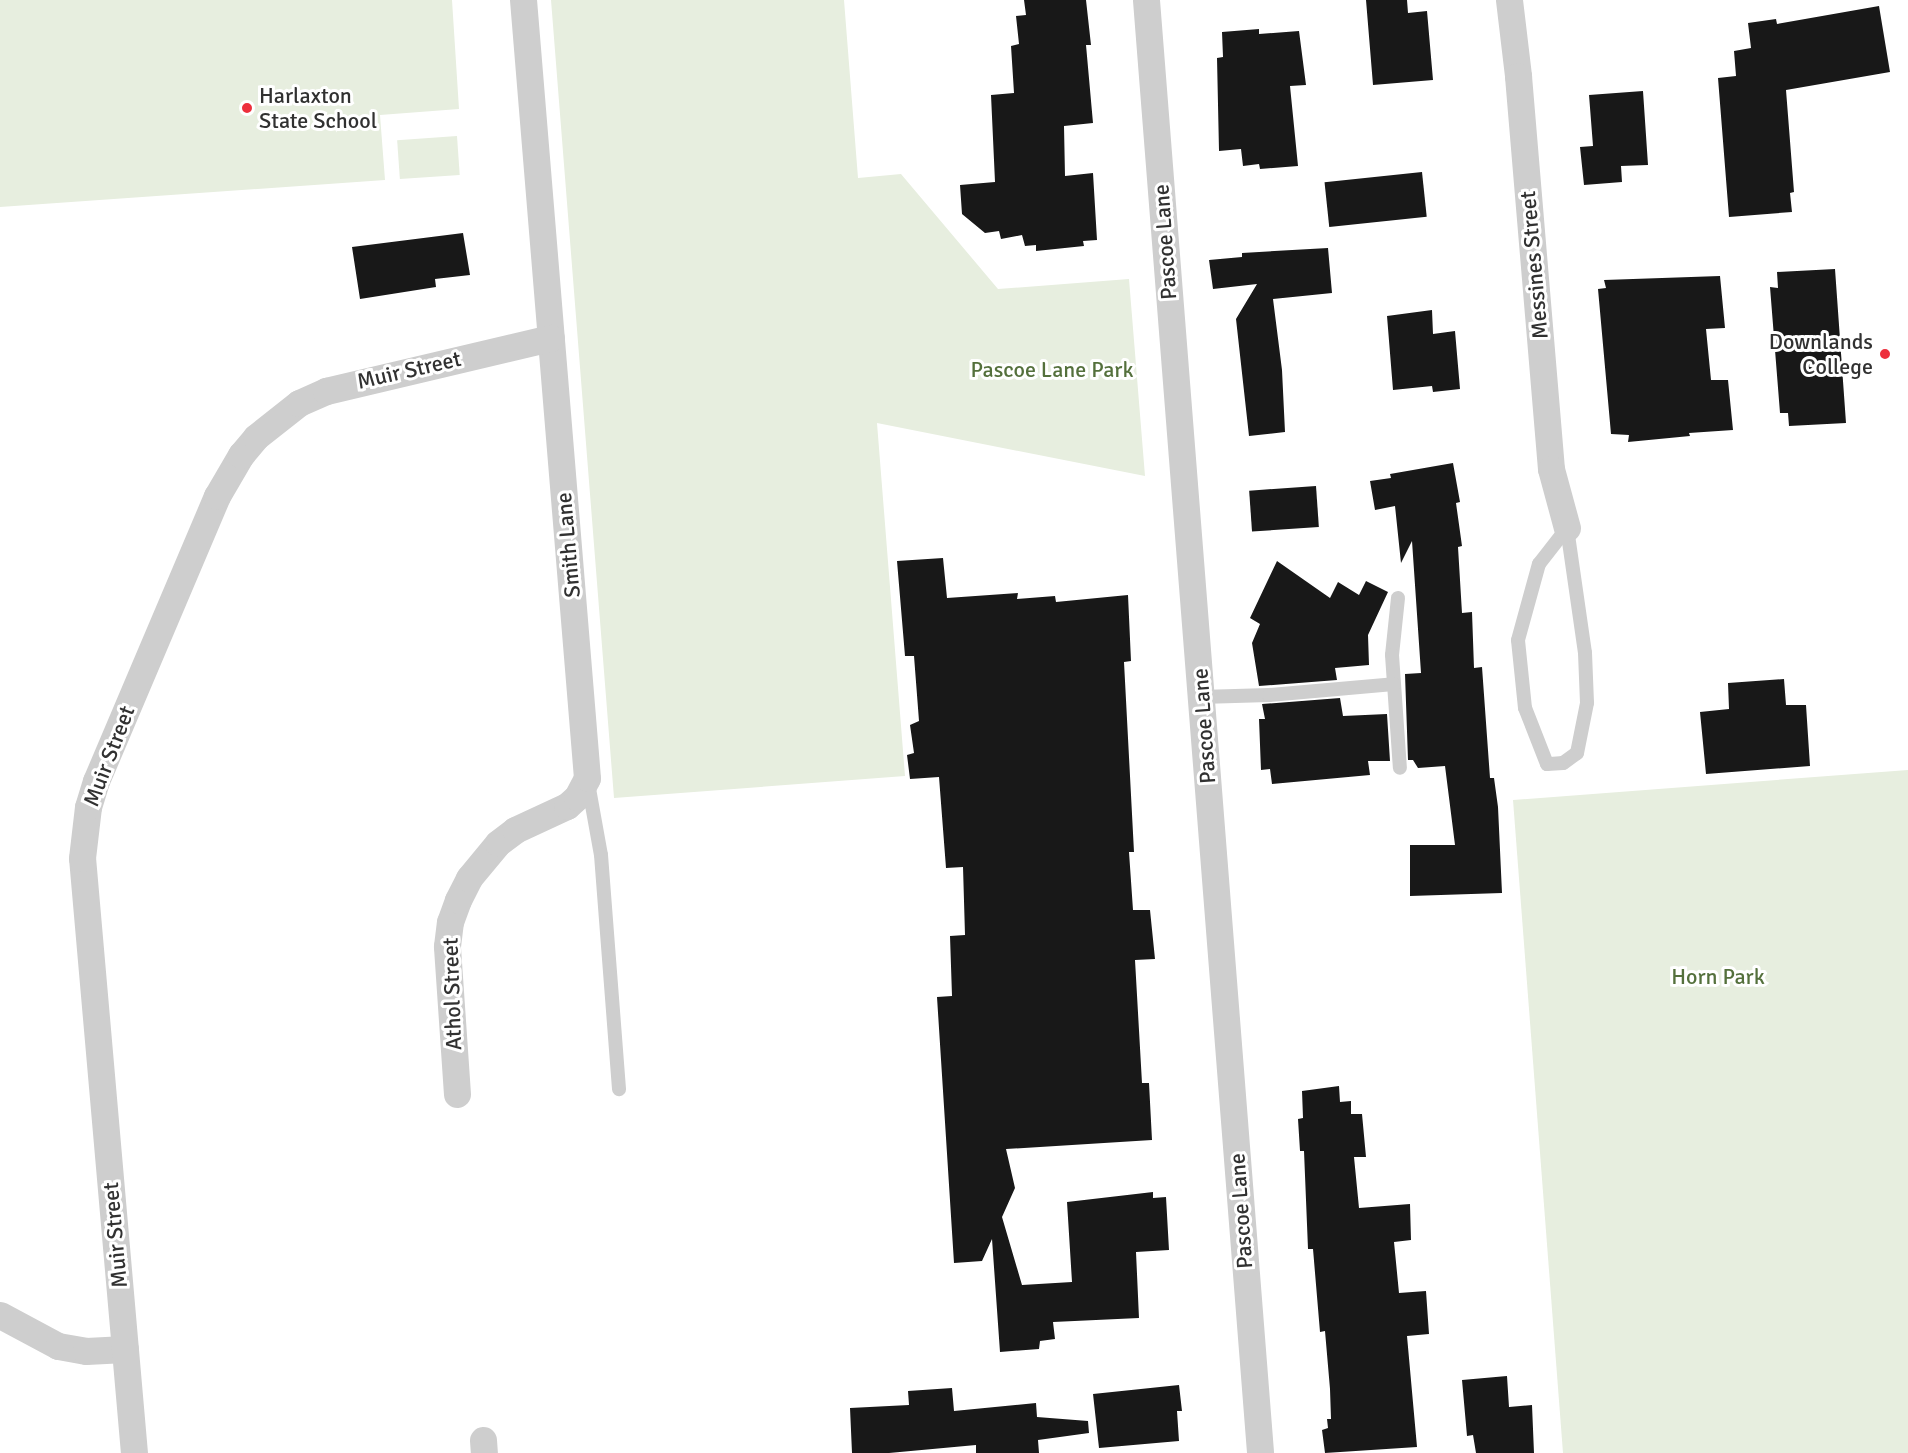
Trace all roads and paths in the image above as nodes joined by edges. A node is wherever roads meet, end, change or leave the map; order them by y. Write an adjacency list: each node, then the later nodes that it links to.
1 (523, 0): 4 (street, Smith Lane)
2 (1146, 0): 8 (street, Pascoe Lane)
3 (1509, 0): 5 (street, Messines Street)
4 (551, 338): 10 (street, Smith Lane); 14 (street, Muir Street)
5 (1567, 528): 5 (lane)
6 (1398, 598): 7 (lane)
7 (1394, 684): 8 (lane); 9 (lane)
8 (1201, 697): 16 (street, Pascoe Lane)
9 (1400, 768)
10 (587, 778): 11 (lane, Smith Lane); 12 (street, Athol Street)
11 (619, 1089)
12 (456, 1094)
13 (0, 1315): 14 (street)
14 (125, 1349): 15 (street, Muir Street)
15 (134, 1453)
16 (1260, 1453)

